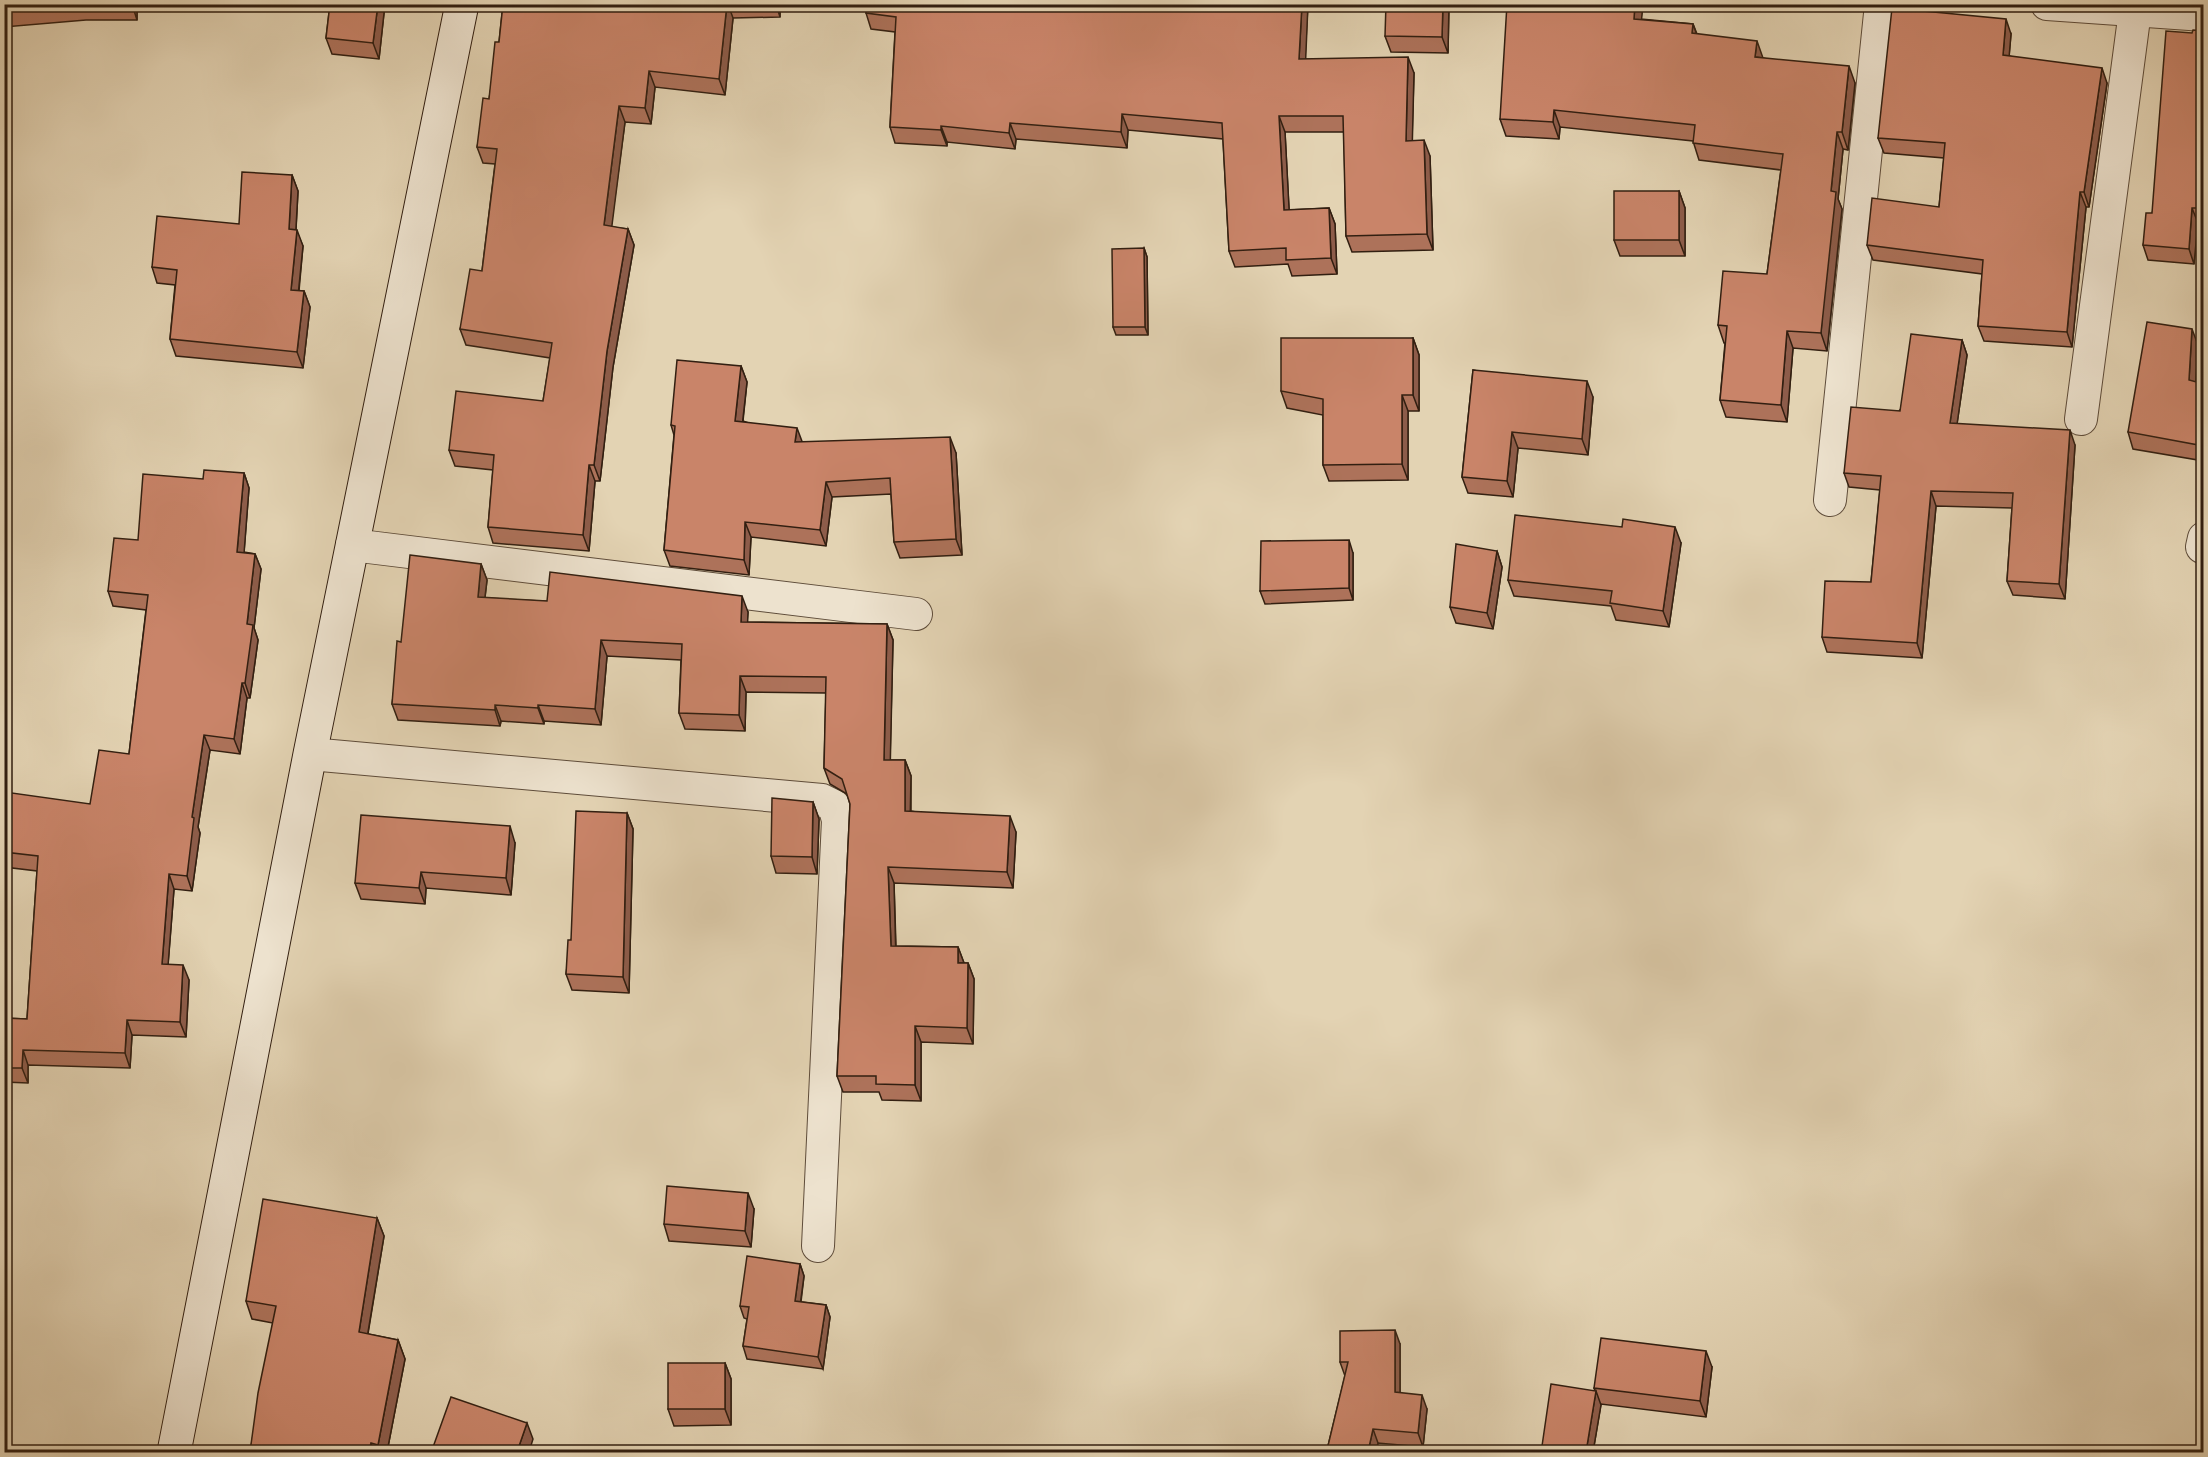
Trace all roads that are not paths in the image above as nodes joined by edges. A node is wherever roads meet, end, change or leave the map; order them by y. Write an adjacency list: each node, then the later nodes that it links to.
1 (462, 4): 8 (main road)
2 (1881, 4): 7 (street)
3 (2047, 4): 4 (street)
4 (2135, 11): 5 (street); 6 (street)
5 (2204, 15)
6 (2081, 419)
7 (1830, 500)
8 (352, 545): 9 (street); 10 (main road)
9 (916, 614)
10 (310, 754): 11 (street); 12 (main road)
11 (818, 1246)
12 (174, 1452)

